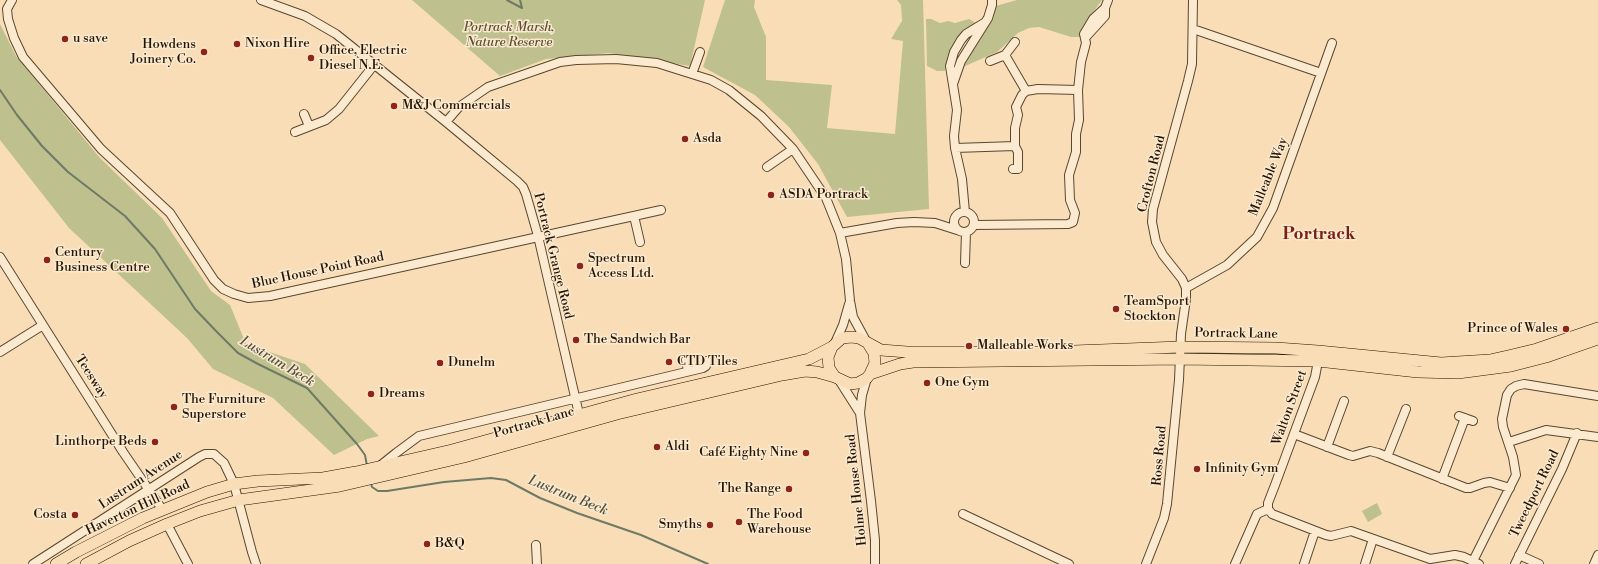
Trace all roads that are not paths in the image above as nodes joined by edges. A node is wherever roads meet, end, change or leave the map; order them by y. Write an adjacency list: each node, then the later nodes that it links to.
1 (261, 0): 13 (street, Portrack Grange Road)
2 (992, 0): 6 (street)
3 (1108, 0): 17 (street)
4 (1193, 0): 7 (street, Crofton Road)
5 (10, 2): 37 (street, Blue House Point Road)
6 (984, 23): 16 (street); 16 (street)
7 (1193, 28): 14 (street); 41 (street, Crofton Road)
8 (1015, 42): 11 (street)
9 (1332, 43): 14 (street, Malleable Way)
10 (700, 52): 15 (street)
11 (1005, 55): 12 (street); 18 (street)
12 (990, 61)
13 (374, 65): 20 (street, Portrack Grange Road); 21 (street)
14 (1321, 73): 41 (street, Malleable Way)
15 (692, 74): 20 (street); 25 (street)
16 (953, 84): 24 (street)
17 (1078, 90): 18 (street); 33 (street)
18 (1026, 91): 23 (street)
19 (304, 114): 21 (street)
20 (446, 122): 37 (street, Portrack Grange Road)
21 (309, 126): 22 (street)
22 (295, 132)
23 (1015, 146): 24 (street); 27 (street)
24 (955, 148): 29 (street)
25 (793, 149): 26 (street); 36 (street)
26 (767, 167)
27 (1013, 169)
28 (661, 210): 30 (street, Blue House Point Road)
29 (964, 212): 31 (street); 33 (street)
30 (634, 216): 37 (street, Blue House Point Road); 38 (street)
31 (955, 217): 32 (street); 34 (street)
32 (935, 224): 34 (street); 36 (street)
33 (974, 225): 35 (street)
34 (957, 230): 35 (street)
35 (966, 232): 40 (street)
36 (840, 233): 42 (street)
37 (538, 236): 58 (street, Portrack Grange Road)
38 (640, 242)
39 (0, 258): 43 (street, Teesway)
40 (965, 263)
41 (1186, 288): 48 (street)
42 (850, 301): 46 (street); 47 (street)
43 (43, 325): 49 (street); 75 (street, Teesway)
44 (1598, 328): 48 (main road, Portrack Lane)
45 (1598, 339): 53 (main road, Portrack Lane)
46 (867, 343): 47 (main road, Portrack Lane); 48 (main road, Portrack Lane); 55 (main road)
47 (833, 345): 56 (main road); 62 (main road, Portrack Lane)
48 (1180, 347): 50 (street, Ross Road)
49 (0, 352)
50 (1180, 358): 53 (main road, Portrack Lane); 55 (main road, Portrack Lane); 95 (street, Ross Road)
51 (686, 360): 54 (street)
52 (708, 361): 54 (street, Portrack Lane)
53 (1318, 361): 65 (street, Walton Street)
54 (688, 371): 58 (street, Portrack Lane)
55 (869, 376): 56 (main road, Portrack Lane); 61 (street, Holme House Road)
56 (837, 379): 61 (street, Holme House Road); 70 (main road, Portrack Lane)
57 (1598, 396): 67 (street)
58 (575, 398): 62 (street, Portrack Grange Road); 70 (street, Portrack Lane)
59 (1345, 401): 68 (street)
60 (1406, 410): 69 (street)
61 (860, 413): 93 (street, Holme House Road)
62 (579, 414): 70 (main road, Portrack Lane)
63 (1465, 418): 72 (street)
64 (1577, 433): 66 (street); 67 (street); 84 (street, Tweedport Road)
65 (1294, 434): 68 (street); 78 (street, Walton Street)
66 (1598, 437)
67 (1509, 442): 74 (street)
68 (1327, 447): 69 (street)
69 (1387, 457): 72 (street)
70 (378, 470): 71 (main road, Portrack Lane)
71 (357, 477): 73 (main road, Portrack Lane); 76 (main road, Portrack Lane)
72 (1442, 479): 74 (street)
73 (234, 484): 75 (street, Lustrum Avenue); 76 (street, Lustrum Avenue); 77 (main road, Haverton Hill Road)
74 (1510, 488): 86 (street)
75 (148, 490): 77 (street, Teesway); 87 (street, Lustrum Avenue)
76 (239, 500): 80 (main road, Haverton Hill Road); 91 (street, Lustrum Avenue)
77 (162, 509): 88 (main road, Haverton Hill Road)
78 (1268, 509): 81 (street); 96 (street)
79 (963, 514): 94 (street)
80 (167, 524): 89 (main road, Haverton Hill Road); 90 (street)
81 (1315, 531): 82 (street); 97 (street)
82 (1374, 539): 86 (street); 98 (street)
83 (536, 545): 92 (street)
84 (1519, 555): 99 (street, Tweedport Road); 100 (street)
85 (1598, 555): 101 (street)
86 (1476, 563)
87 (33, 564)
88 (56, 564)
89 (86, 564)
90 (188, 564)
91 (256, 564)
92 (537, 564)
93 (875, 564)
94 (1069, 564)
95 (1146, 564)
96 (1234, 564)
97 (1304, 564)
98 (1365, 564)
99 (1515, 564)
100 (1539, 564)
101 (1594, 564)

